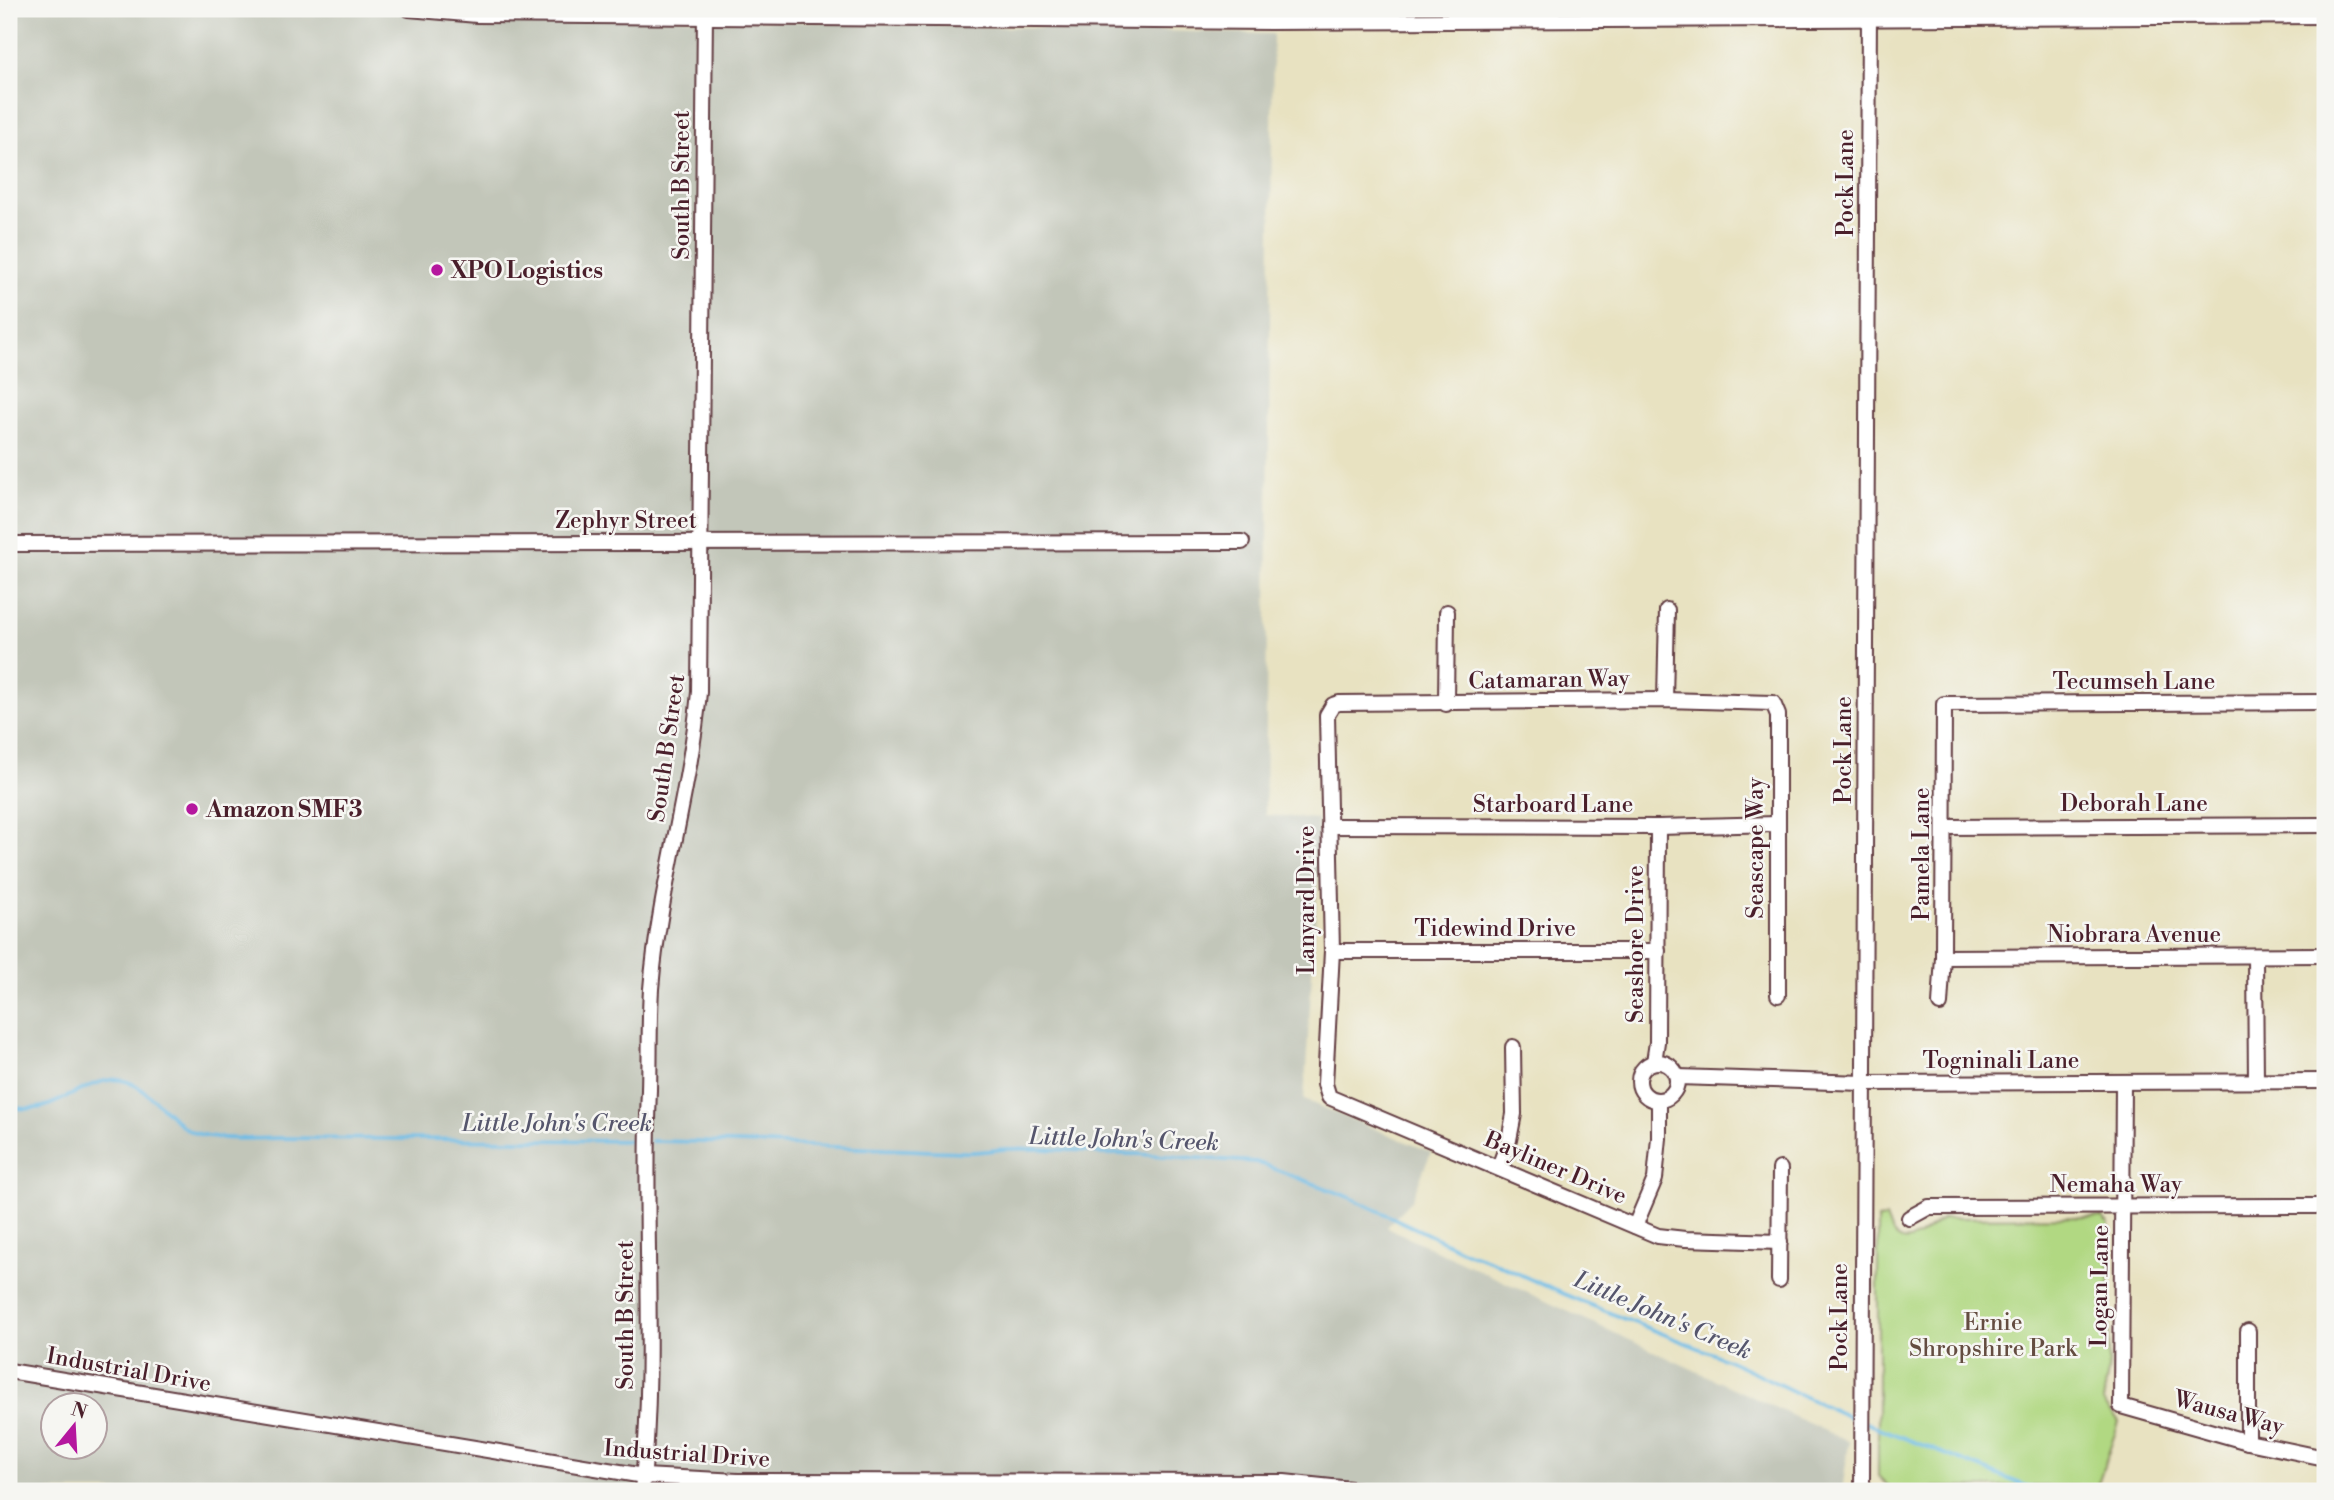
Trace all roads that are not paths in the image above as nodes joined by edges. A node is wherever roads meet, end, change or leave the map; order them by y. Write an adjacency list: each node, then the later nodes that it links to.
1 (409, 9): 2 (street)
2 (705, 13): 4 (street); 7 (street, South B Street)
3 (1868, 13): 4 (street); 5 (street); 35 (street, Pock Lane)
4 (1134, 15)
5 (2325, 16)
6 (1242, 542): 7 (street, Zephyr Street)
7 (702, 543): 8 (street, Zephyr Street); 51 (street, South B Street)
8 (9, 544)
9 (1667, 610): 11 (street)
10 (1447, 612): 14 (street)
11 (1665, 700): 13 (street, Catamaran Way); 14 (street, Catamaran Way)
12 (2325, 702): 15 (street, Tecumseh Lane)
13 (1773, 703): 17 (street, Seascape Way)
14 (1446, 704): 16 (street, Catamaran Way)
15 (1944, 704): 21 (street, Pamela Lane)
16 (1329, 710): 19 (street, Lanyard Drive)
17 (1777, 824): 20 (street, Starboard Lane); 27 (street, Seascape Way)
18 (2325, 825): 21 (street, Deborah Lane)
19 (1329, 826): 20 (street, Starboard Lane); 22 (street, Lanyard Drive)
20 (1658, 827): 23 (street, Seashore Drive)
21 (1944, 827): 26 (street, Pamela Lane)
22 (1332, 951): 23 (street, Tidewind Drive); 36 (street, Lanyard Drive)
23 (1658, 951): 30 (street, Seashore Drive)
24 (2325, 955): 25 (street, Niobrara Avenue)
25 (2255, 956): 26 (street, Niobrara Avenue); 34 (street)
26 (1944, 957): 28 (street, Pamela Lane)
27 (1778, 995)
28 (1940, 1004)
29 (1513, 1047): 38 (street)
30 (1654, 1062): 31 (street); 37 (street, Seashore Drive)
31 (1678, 1077): 35 (street, Togninali Lane); 37 (street)
32 (2325, 1081): 34 (street, Togninali Lane)
33 (2123, 1082): 34 (street, Togninali Lane); 35 (street, Togninali Lane); 41 (street, Logan Lane)
34 (2256, 1082)
35 (1864, 1083): 53 (street, Pock Lane)
36 (1326, 1091): 38 (street, Bayliner Drive)
37 (1659, 1101): 43 (street)
38 (1499, 1167): 43 (street, Bayliner Drive)
39 (1780, 1169): 44 (street)
40 (2325, 1206): 41 (street, Nemaha Way)
41 (2123, 1207): 42 (street, Nemaha Way); 48 (street, Logan Lane)
42 (1909, 1218)
43 (1635, 1226): 44 (street, Bayliner Drive)
44 (1780, 1242): 45 (street)
45 (1779, 1280)
46 (2248, 1331): 49 (street)
47 (9, 1371): 51 (street, Industrial Drive)
48 (2121, 1406): 49 (street, Wausa Way)
49 (2248, 1443): 50 (street, Wausa Way)
50 (2325, 1458)
51 (643, 1484): 52 (street, Industrial Drive)
52 (1370, 1491)
53 (1862, 1491)

